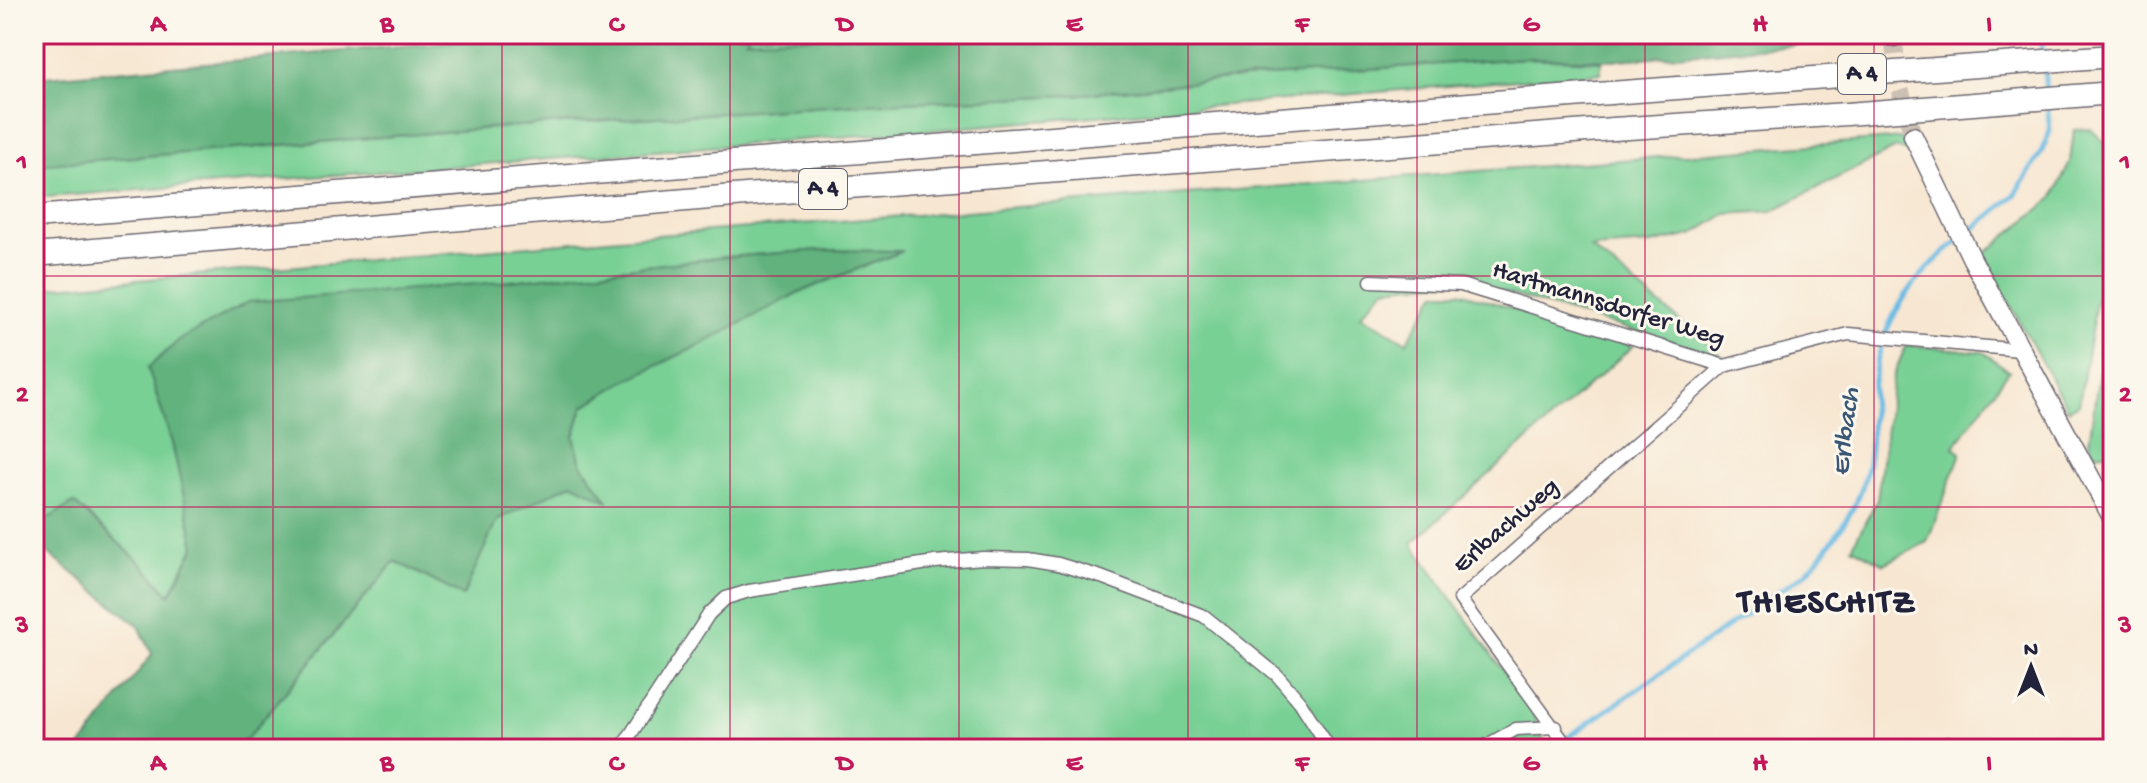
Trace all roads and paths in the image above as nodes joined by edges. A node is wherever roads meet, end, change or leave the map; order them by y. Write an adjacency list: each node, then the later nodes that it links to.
1 (2113, 56): 4 (highway, A 4, bridge)
2 (2113, 93): 5 (highway, A 4, bridge)
3 (1913, 136): 7 (main road)
4 (34, 217)
5 (34, 255)
6 (1371, 281): 8 (street, Hartmannsdorfer Weg)
7 (2020, 350): 8 (street, Hartmannsdorfer Weg); 9 (main road)
8 (1724, 366): 10 (street, Erlbachweg)
9 (2113, 519)
10 (1558, 731): 14 (street); 15 (street, Erlbachweg)
11 (1949, 743): 16 (street)
12 (621, 749): 13 (street)
13 (1330, 749)
14 (1480, 749)
15 (1569, 749)
16 (1979, 749): 17 (street)
17 (1986, 749)

